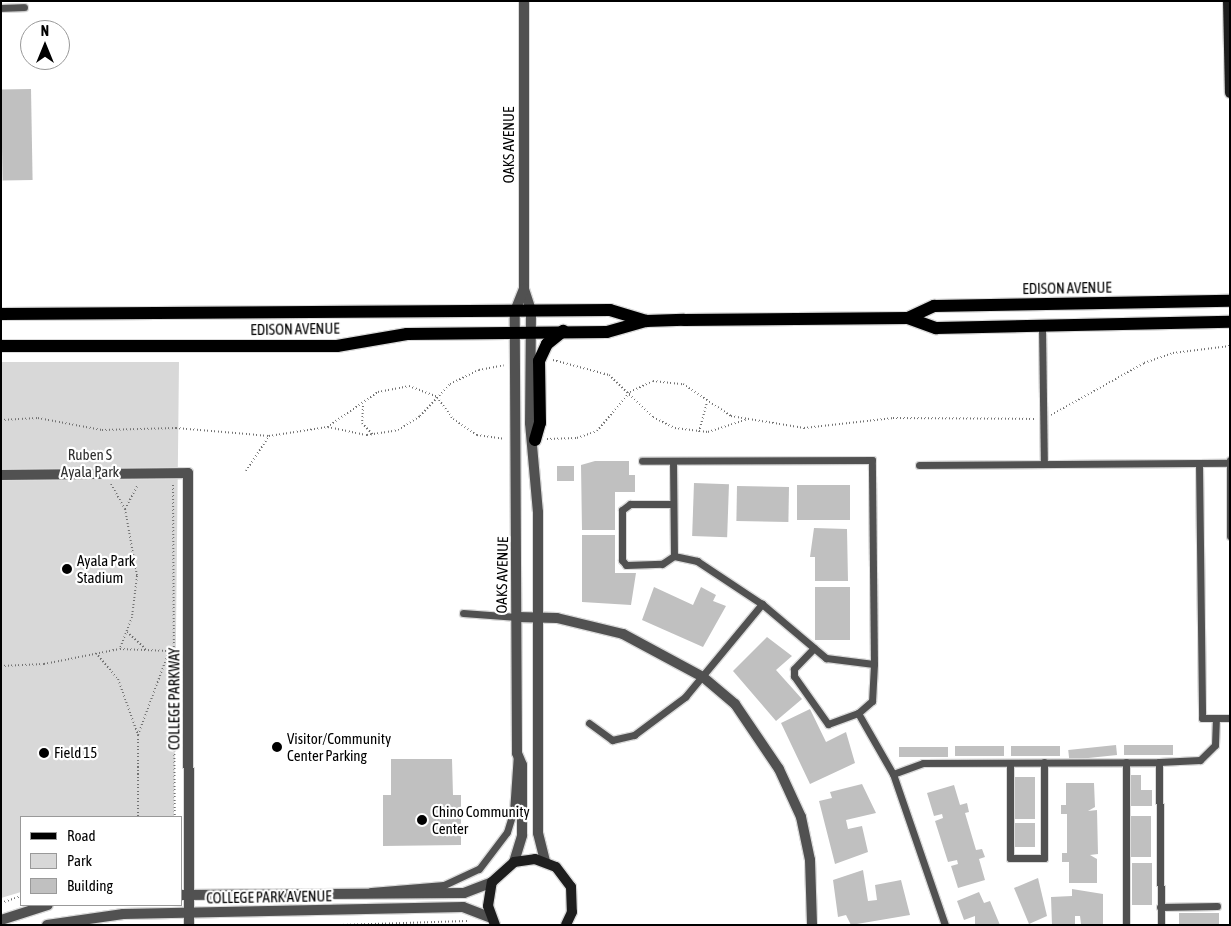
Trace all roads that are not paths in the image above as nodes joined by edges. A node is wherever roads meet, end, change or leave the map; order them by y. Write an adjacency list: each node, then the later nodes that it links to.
1 (524, 1): 6 (street, OAKS AVENUE)
2 (1228, 1): 5 (street)
3 (24, 7): 4 (lane)
4 (1, 8)
5 (1230, 93)
6 (524, 289): 8 (street, OAKS AVENUE); 9 (street, OAKS AVENUE)
7 (1230, 301): 11 (main road, EDISON AVENUE)
8 (516, 311): 9 (main road, EDISON AVENUE); 10 (main road, EDISON AVENUE); 15 (street, OAKS AVENUE)
9 (531, 311): 12 (main road, EDISON AVENUE); 16 (street, OAKS AVENUE)
10 (1, 314)
11 (908, 318): 12 (main road, EDISON AVENUE); 14 (main road, EDISON AVENUE)
12 (646, 322): 17 (main road, EDISON AVENUE)
13 (1230, 322): 14 (main road, EDISON AVENUE)
14 (1042, 327): 23 (lane)
15 (515, 331): 16 (main road, EDISON AVENUE); 18 (main road, EDISON AVENUE); 32 (street, OAKS AVENUE)
16 (532, 331): 17 (main road, EDISON AVENUE); 19 (street, OAKS AVENUE)
17 (563, 331): 19 (main road)
18 (1, 346)
19 (535, 440): 33 (street, OAKS AVENUE)
20 (642, 461): 21 (lane)
21 (673, 461): 27 (lane); 35 (lane)
22 (1229, 461): 24 (lane); 28 (lane)
23 (1044, 463): 24 (lane); 25 (lane)
24 (1199, 463): 38 (lane)
25 (919, 465)
26 (1, 475): 51 (street, COLLEGE PARKWAY)
27 (673, 504): 29 (lane); 29 (lane)
28 (1230, 536)
29 (674, 556): 30 (lane)
30 (762, 604): 34 (lane); 36 (lane)
31 (463, 613): 32 (lane)
32 (517, 617): 33 (street); 41 (street, OAKS AVENUE)
33 (538, 618): 36 (street); 47 (street, OAKS AVENUE)
34 (814, 648): 35 (lane); 37 (lane)
35 (874, 664): 37 (lane)
36 (703, 677): 40 (lane); 61 (street)
37 (858, 713): 46 (lane)
38 (1216, 718): 39 (lane); 45 (lane)
39 (1230, 718)
40 (588, 723)
41 (517, 753): 48 (street, OAKS AVENUE); 50 (lane)
42 (1010, 762): 43 (lane); 43 (lane); 46 (lane)
43 (1044, 762): 44 (lane)
44 (1126, 762): 45 (lane); 63 (lane)
45 (1159, 762): 54 (lane)
46 (893, 774): 62 (lane)
47 (545, 861): 48 (street); 58 (street)
48 (514, 862): 49 (street)
49 (492, 882): 50 (street, COLLEGE PARK AVENUE); 57 (street)
50 (358, 894): 51 (street, COLLEGE PARK AVENUE)
51 (185, 895): 55 (street, COLLEGE PARKWAY)
52 (45, 906): 56 (street)
53 (1217, 906): 54 (lane)
54 (1160, 907): 64 (lane)
55 (189, 914): 57 (street, COLLEGE PARK AVENUE); 59 (street, COLLEGE PARK AVENUE); 60 (street, COLLEGE PARKWAY)
56 (1, 920)
57 (493, 922)
58 (567, 924)
59 (47, 925)
60 (189, 925)
61 (812, 925)
62 (945, 925)
63 (1126, 925)
64 (1160, 925)

